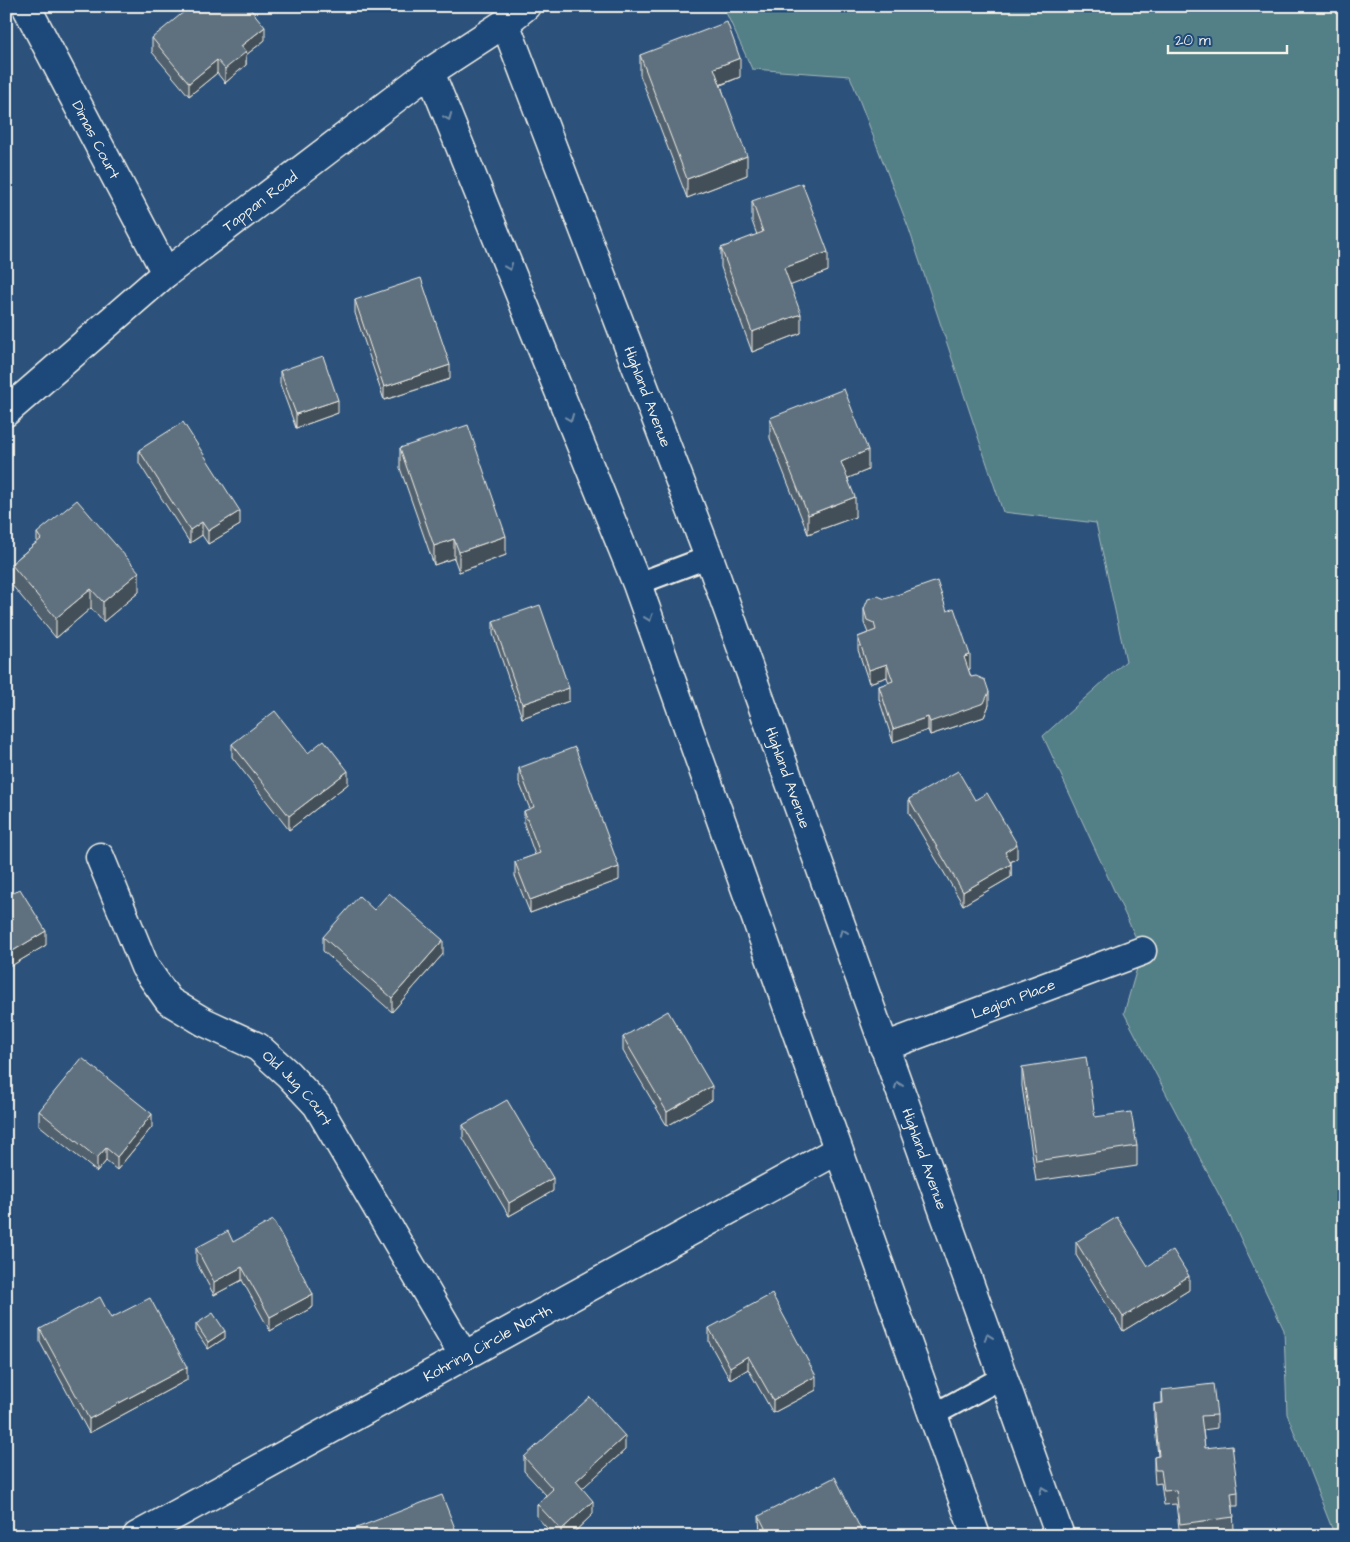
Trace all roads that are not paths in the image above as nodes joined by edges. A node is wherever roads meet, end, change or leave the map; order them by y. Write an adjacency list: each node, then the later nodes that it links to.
1 (26, 6): 5 (street, Dimas Court)
2 (526, 6): 3 (street, Tappan Road)
3 (505, 23): 4 (street, Tappan Road); 7 (street, Highland Avenue)
4 (430, 72): 5 (street, Tappan Road); 8 (street, one-way to 8)
5 (166, 273): 6 (street, Tappan Road)
6 (6, 412)
7 (709, 557): 8 (lane); 11 (street, Highland Avenue, one-way to 7)
8 (637, 584): 12 (street, one-way to 12)
9 (100, 857): 13 (street, Old Jug Court)
10 (1142, 951): 11 (street, Legion Place)
11 (884, 1047): 14 (street, Highland Avenue, one-way to 11)
12 (838, 1150): 13 (street, Kohring Circle North); 15 (street)
13 (464, 1356): 16 (street, Kohring Circle North)
14 (1002, 1377): 15 (lane); 18 (street, Highland Avenue, one-way to 14)
15 (933, 1416): 17 (street)
16 (137, 1536)
17 (976, 1536)
18 (1060, 1536)

